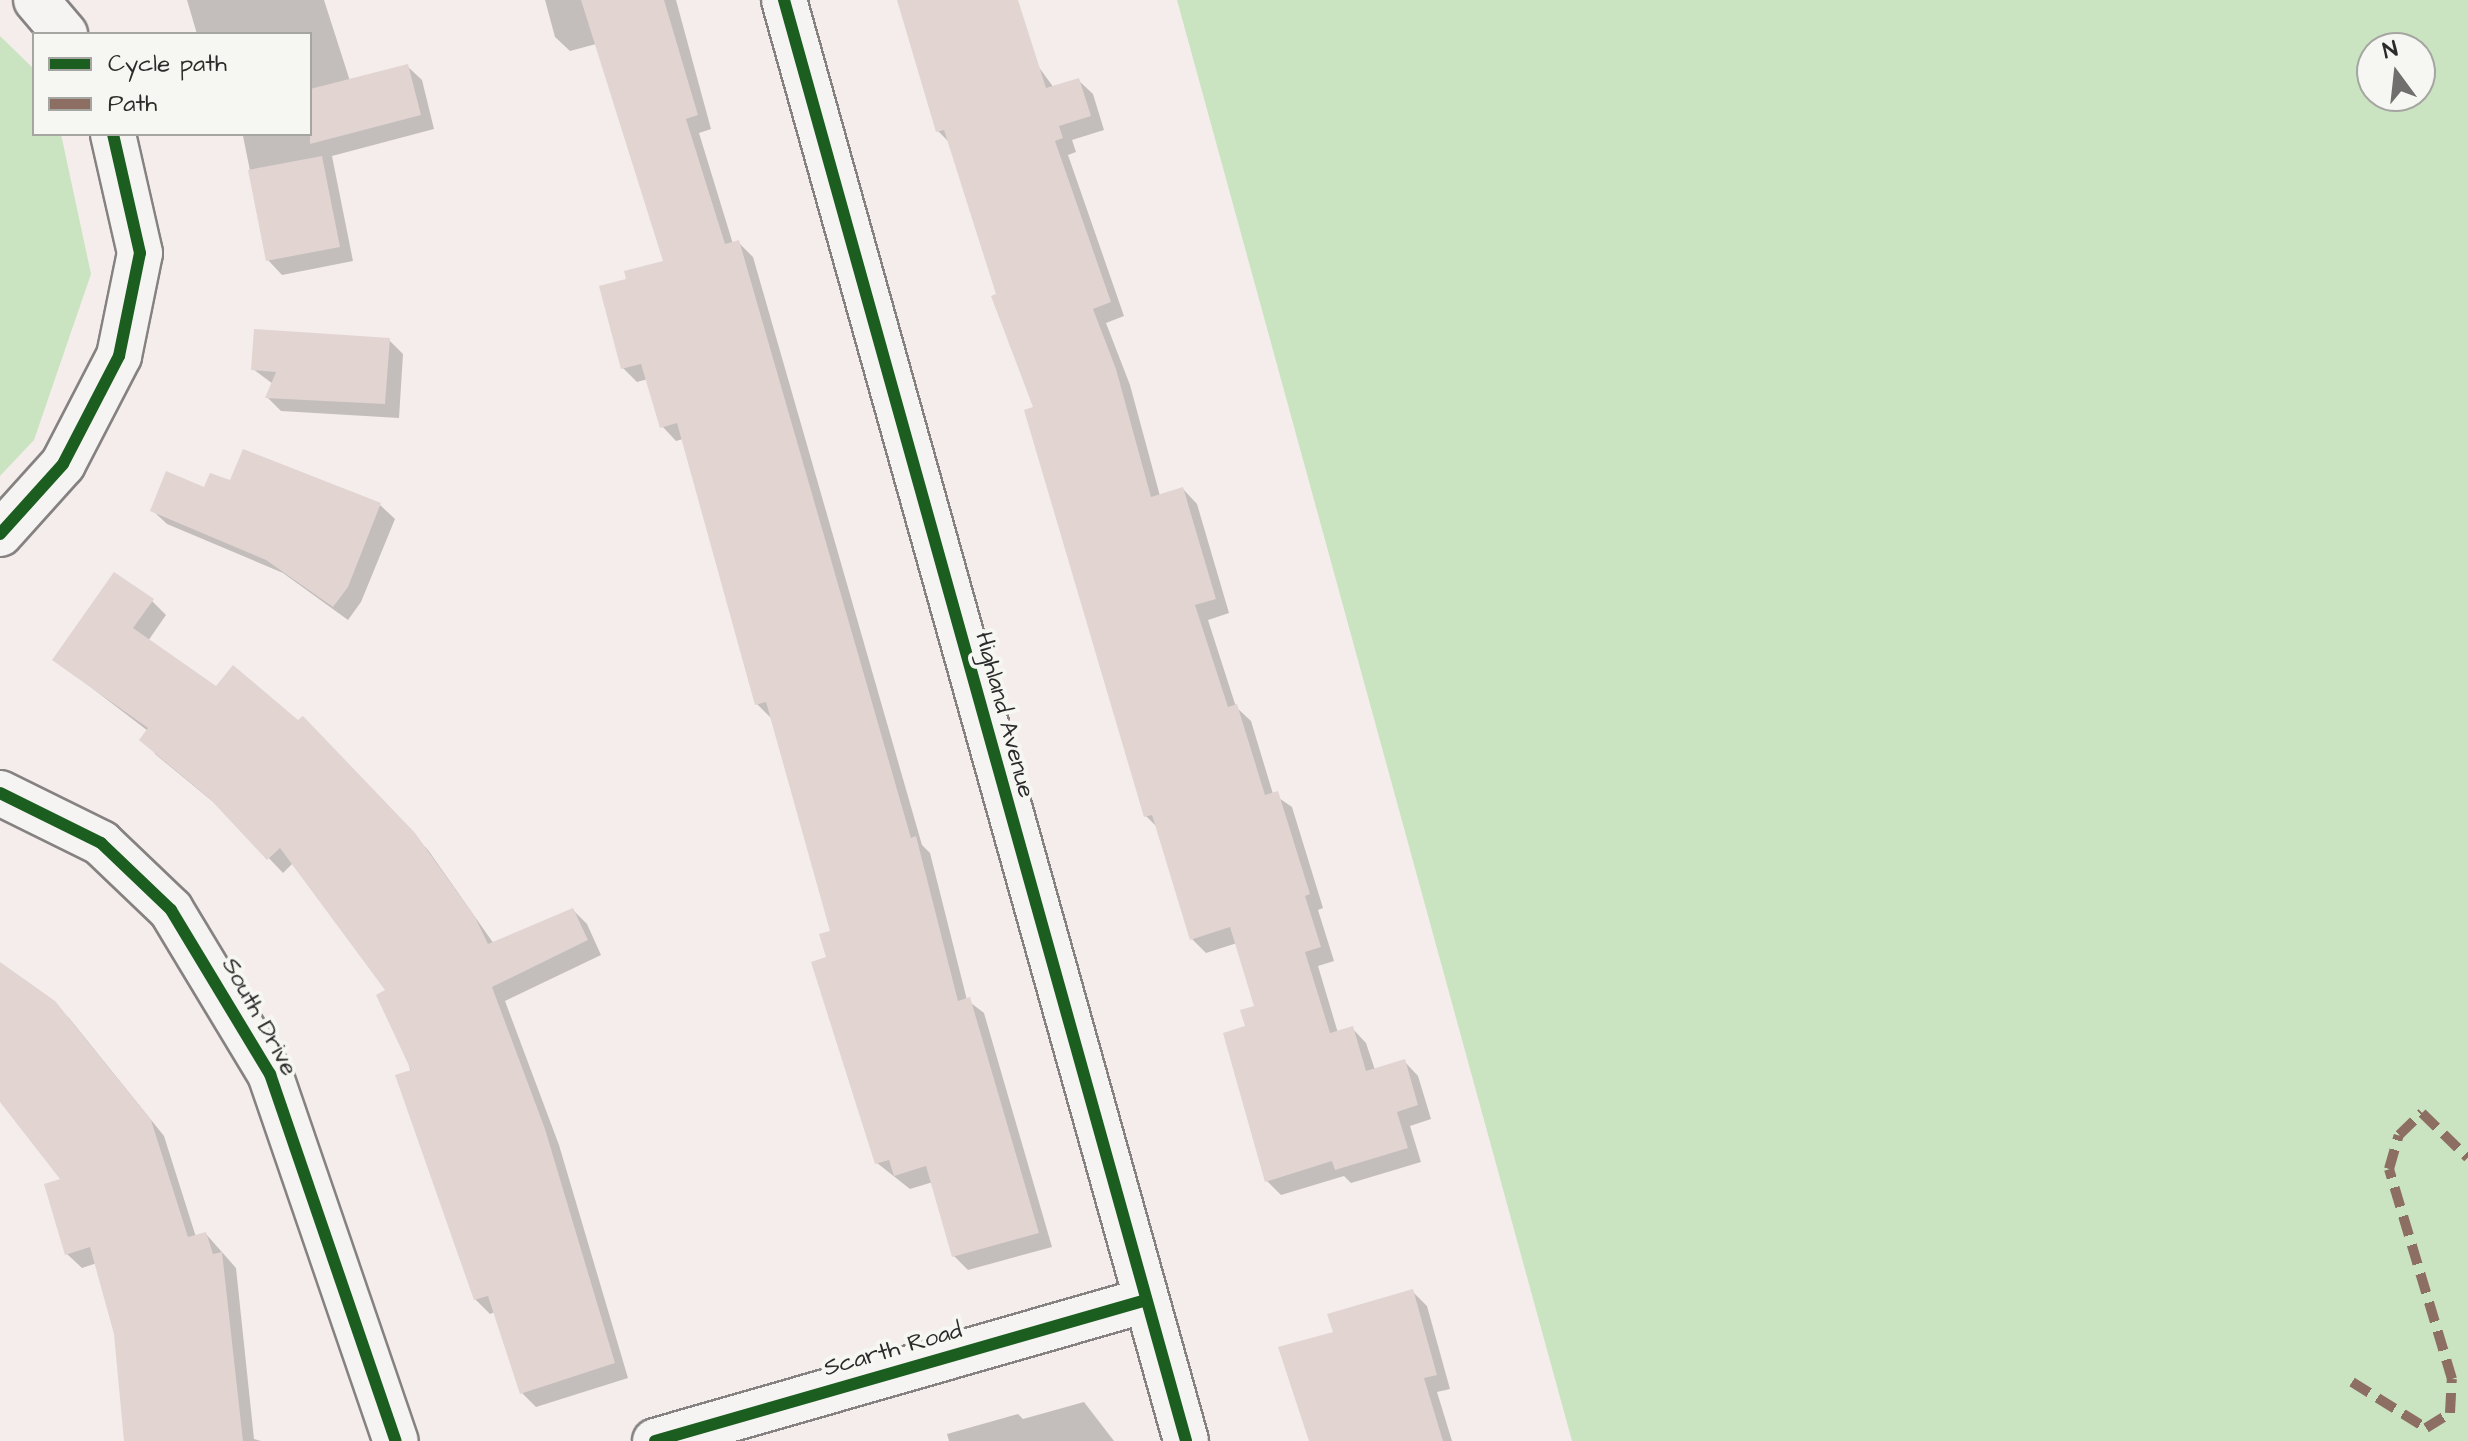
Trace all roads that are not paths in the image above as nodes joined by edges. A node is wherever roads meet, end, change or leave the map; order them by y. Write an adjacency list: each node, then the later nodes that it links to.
1 (36, 0): 3 (street)
2 (784, 0): 7 (street, Highland Avenue)
3 (63, 32)
4 (113, 136): 5 (street)
5 (0, 534)
6 (0, 793): 8 (street, South Drive)
7 (1143, 1301): 9 (street, Scarth Road); 10 (street, Highland Avenue)
8 (396, 1441)
9 (655, 1441)
10 (1186, 1441)

